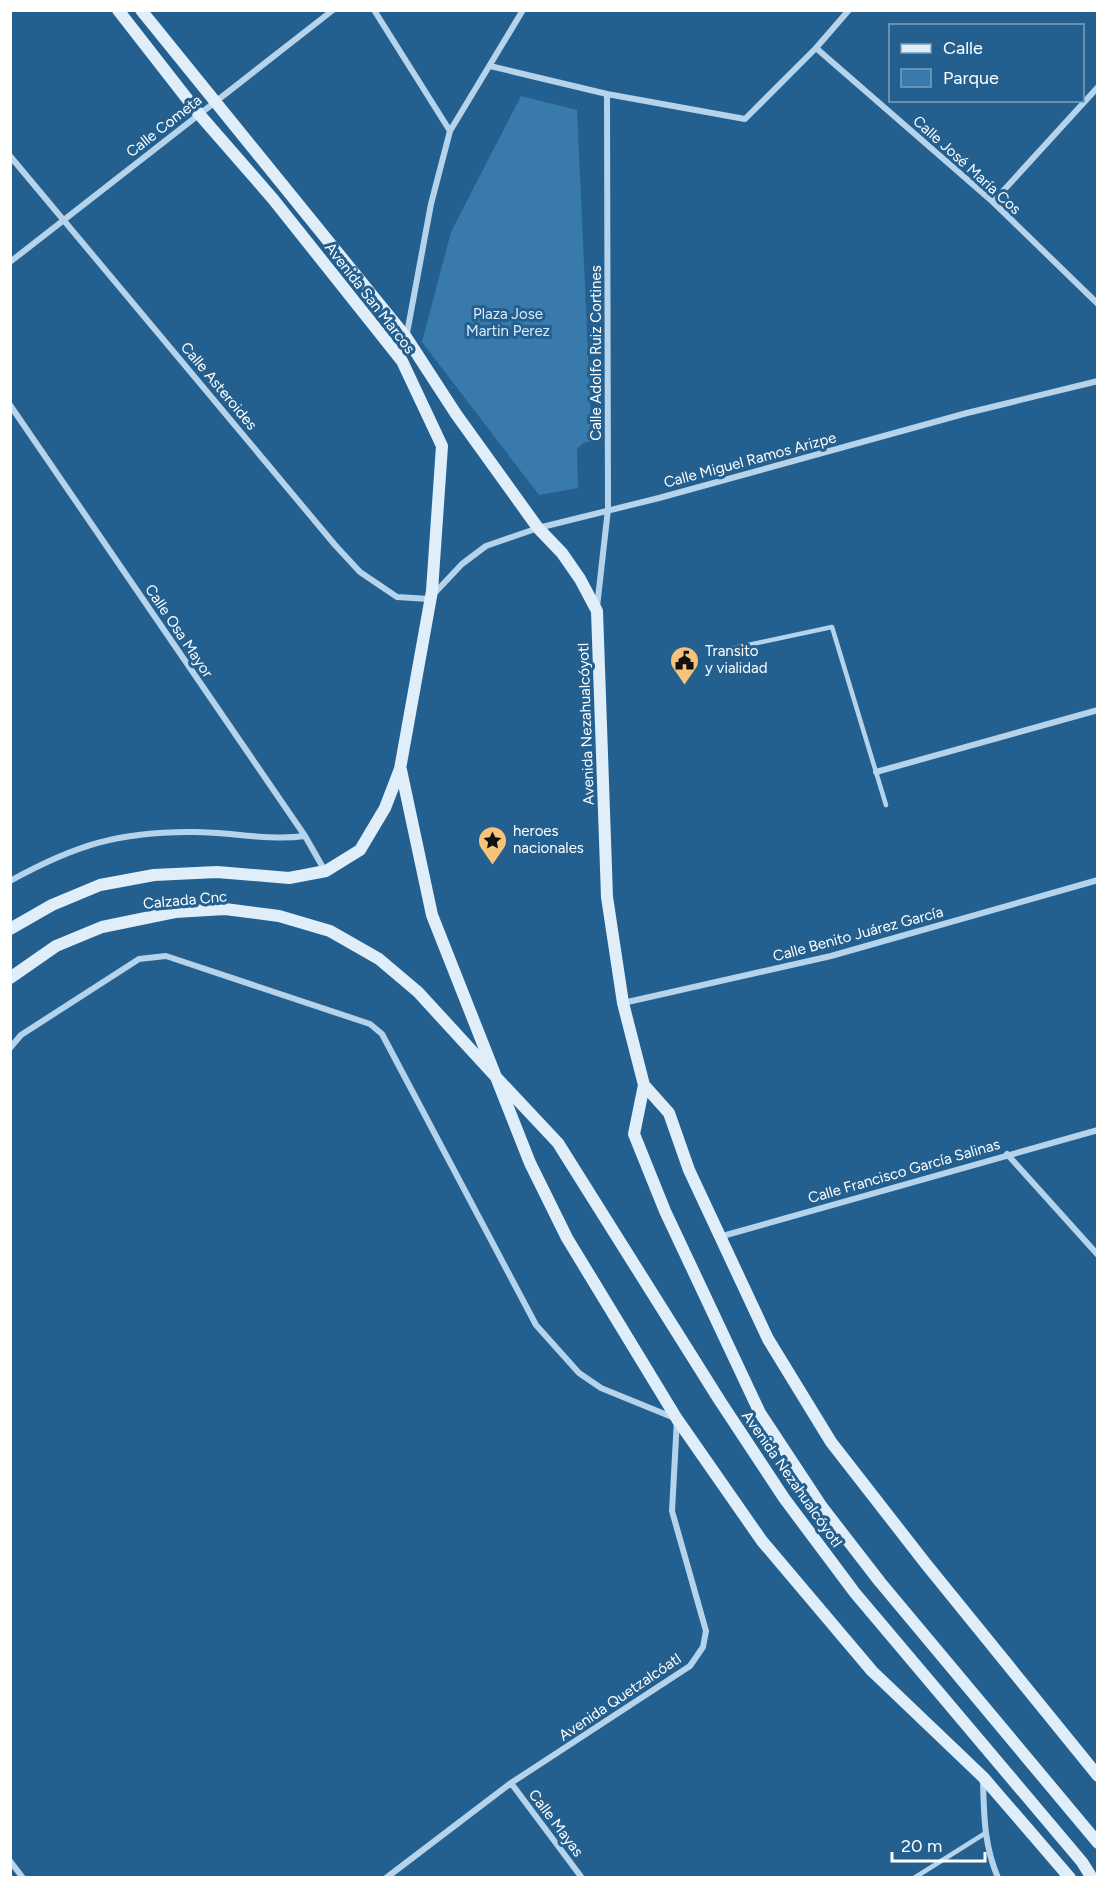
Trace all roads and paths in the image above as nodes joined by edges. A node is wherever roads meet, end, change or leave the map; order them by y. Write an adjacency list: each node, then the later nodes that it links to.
1 (118, 10): 12 (main road, Avenida San Marcos)
2 (141, 10): 11 (main road, Avenida San Marcos)
3 (333, 10): 11 (street, Calle Cometa)
4 (375, 10): 13 (street)
5 (523, 10): 8 (street)
6 (849, 10): 7 (street)
7 (816, 48): 10 (street); 15 (street, Calle José María Cos)
8 (490, 66): 10 (street); 13 (street)
9 (1098, 87): 15 (street)
10 (607, 94): 23 (street, Calle Adolfo Ruiz Cortines)
11 (216, 102): 12 (street, Calle Cometa); 19 (main road, Avenida San Marcos)
12 (199, 114): 16 (street, Calle Cometa); 20 (main road, Avenida San Marcos)
13 (450, 131): 19 (street)
14 (10, 156): 16 (street, Calle Asteroides)
15 (993, 202): 18 (street, Calle José María Cos)
16 (65, 219): 17 (street, Calle Cometa); 25 (street, Calle Asteroides)
17 (10, 262)
18 (1098, 304)
19 (406, 338): 20 (street); 24 (main road, Avenida San Marcos)
20 (402, 361): 25 (main road, Avenida San Marcos)
21 (1098, 381): 23 (street, Calle Miguel Ramos Arizpe)
22 (10, 405): 32 (street, Calle Osa Mayor)
23 (608, 509): 24 (street, Calle Miguel Ramos Arizpe); 26 (street, Calle Adolfo Ruiz Cortines)
24 (538, 528): 25 (street, Calle Miguel Ramos Arizpe); 26 (main road, Avenida San Marcos)
25 (429, 599): 29 (main road, Avenida San Marcos)
26 (597, 611): 38 (main road, Avenida Nezahualcóyotl)
27 (734, 648): 30 (lane)
28 (1098, 710): 30 (street)
29 (400, 769): 33 (main road, Calzada Cnc); 40 (main road, Avenida Nezahualcóyotl)
30 (876, 772): 31 (lane)
31 (886, 805)
32 (305, 836): 33 (street, Calle Osa Mayor); 35 (street)
33 (326, 872): 36 (main road, Calzada Cnc)
34 (1098, 880): 38 (street, Calle Benito Juárez García)
35 (10, 881)
36 (10, 929)
37 (10, 978): 40 (main road, Calzada Cnc)
38 (623, 1003): 41 (main road, Avenida Nezahualcóyotl)
39 (10, 1048): 46 (street)
40 (496, 1077): 46 (main road, Avenida Nezahualcóyotl); 59 (main road, Avenida Nezahualcóyotl)
41 (644, 1085): 44 (main road, Avenida Nezahualcóyotl); 51 (main road, Avenida Nezahualcóyotl)
42 (1098, 1130): 43 (street, Calle Francisco García Salinas)
43 (1008, 1154): 44 (street, Calle Francisco García Salinas); 45 (street)
44 (718, 1238): 47 (main road, Avenida Nezahualcóyotl)
45 (1098, 1255)
46 (677, 1419): 48 (main road, Avenida Nezahualcóyotl); 49 (street, Avenida Quetzalcóatl)
47 (1098, 1776)
48 (983, 1777): 50 (street); 58 (main road, Avenida Nezahualcóyotl)
49 (511, 1783): 54 (street, Avenida Quetzalcóatl); 55 (street, Calle Mayas)
50 (984, 1834): 56 (lane); 57 (street)
51 (1098, 1843)
52 (10, 1861): 53 (street)
53 (23, 1878)
54 (386, 1878)
55 (582, 1878)
56 (914, 1878)
57 (998, 1878)
58 (1070, 1878)
59 (1092, 1878)

